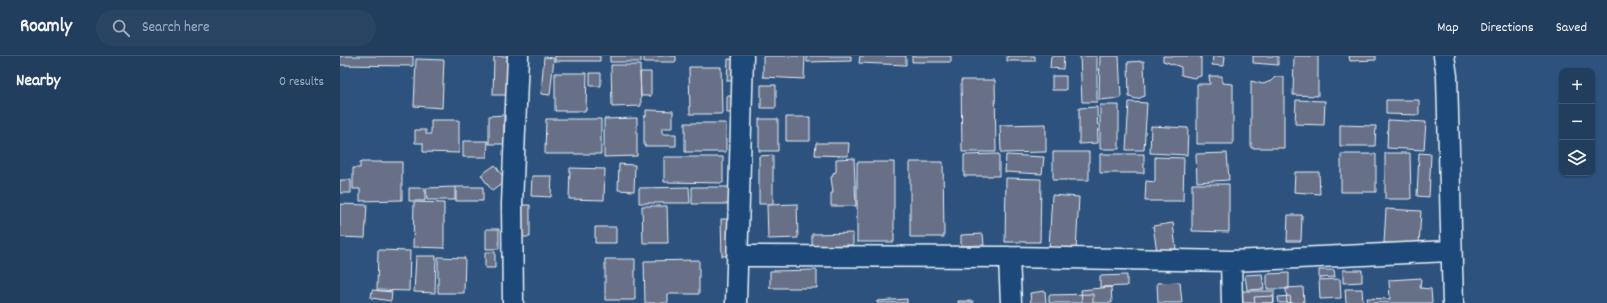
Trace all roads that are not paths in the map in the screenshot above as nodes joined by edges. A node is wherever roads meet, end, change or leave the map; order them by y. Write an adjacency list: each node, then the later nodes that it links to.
1 (518, 56): 8 (street)
2 (743, 56): 5 (street)
3 (1444, 56): 4 (street)
4 (1450, 251): 7 (street); 12 (street)
5 (738, 256): 6 (street); 9 (street)
6 (1009, 257): 7 (street); 10 (street)
7 (1231, 261): 11 (street)
8 (513, 303)
9 (736, 303)
10 (1011, 303)
11 (1232, 303)
12 (1453, 303)

